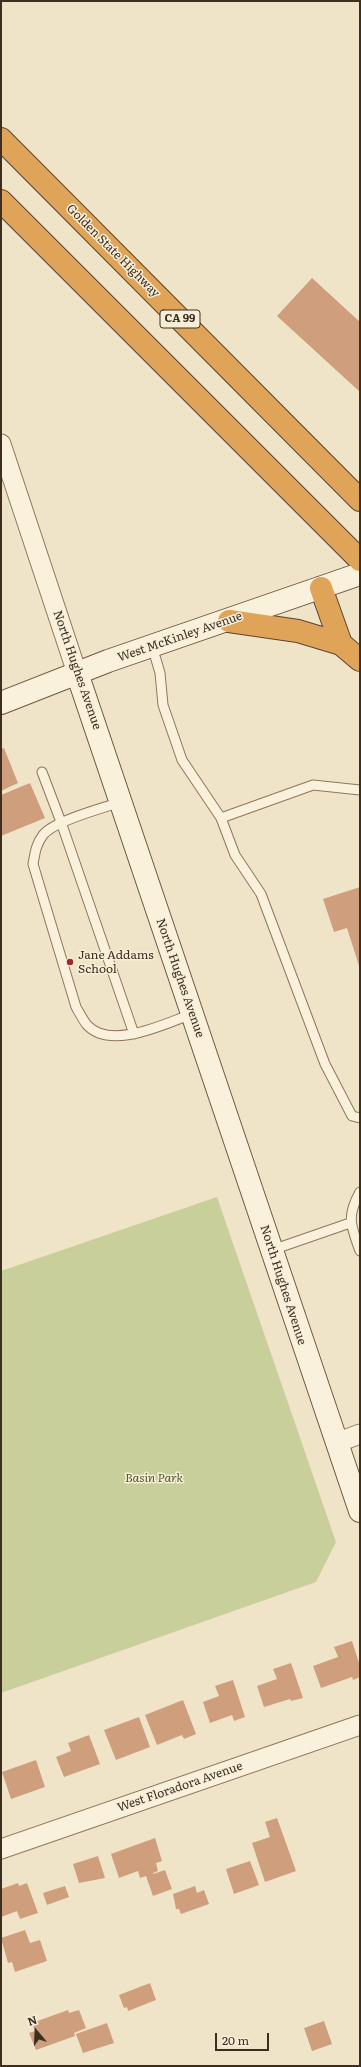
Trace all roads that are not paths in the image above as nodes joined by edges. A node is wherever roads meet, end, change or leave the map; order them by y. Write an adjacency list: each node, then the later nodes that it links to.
1 (1, 139): 4 (highway, Golden State Highway / CA 99)
2 (1, 200): 5 (highway)
3 (1, 444): 12 (street, North Hughes Avenue)
4 (360, 500)
5 (360, 560)
6 (360, 574): 7 (street, West McKinley Avenue)
7 (321, 588): 8 (street, West McKinley Avenue); 9 (highway)
8 (229, 621): 9 (highway); 10 (street, West McKinley Avenue)
9 (341, 644): 11 (highway)
10 (152, 646): 12 (street, West McKinley Avenue); 17 (lane)
11 (360, 660)
12 (77, 673): 13 (street, West McKinley Avenue); 16 (street, North Hughes Avenue)
13 (1, 703)
14 (42, 772): 18 (lane)
15 (360, 790): 17 (lane)
16 (121, 802): 18 (lane); 19 (street, North Hughes Avenue)
17 (221, 818): 21 (lane)
18 (61, 822): 20 (lane); 20 (lane)
19 (192, 1014): 20 (lane); 24 (street, North Hughes Avenue)
20 (134, 1034)
21 (360, 1118)
22 (360, 1192): 23 (lane)
23 (350, 1223): 24 (lane); 25 (lane)
24 (272, 1250): 27 (street, North Hughes Avenue)
25 (360, 1251)
26 (360, 1434): 27 (street)
27 (336, 1443): 28 (street, North Hughes Avenue)
28 (360, 1511)
29 (360, 1725): 30 (street, West Floradora Avenue)
30 (1, 1849)

